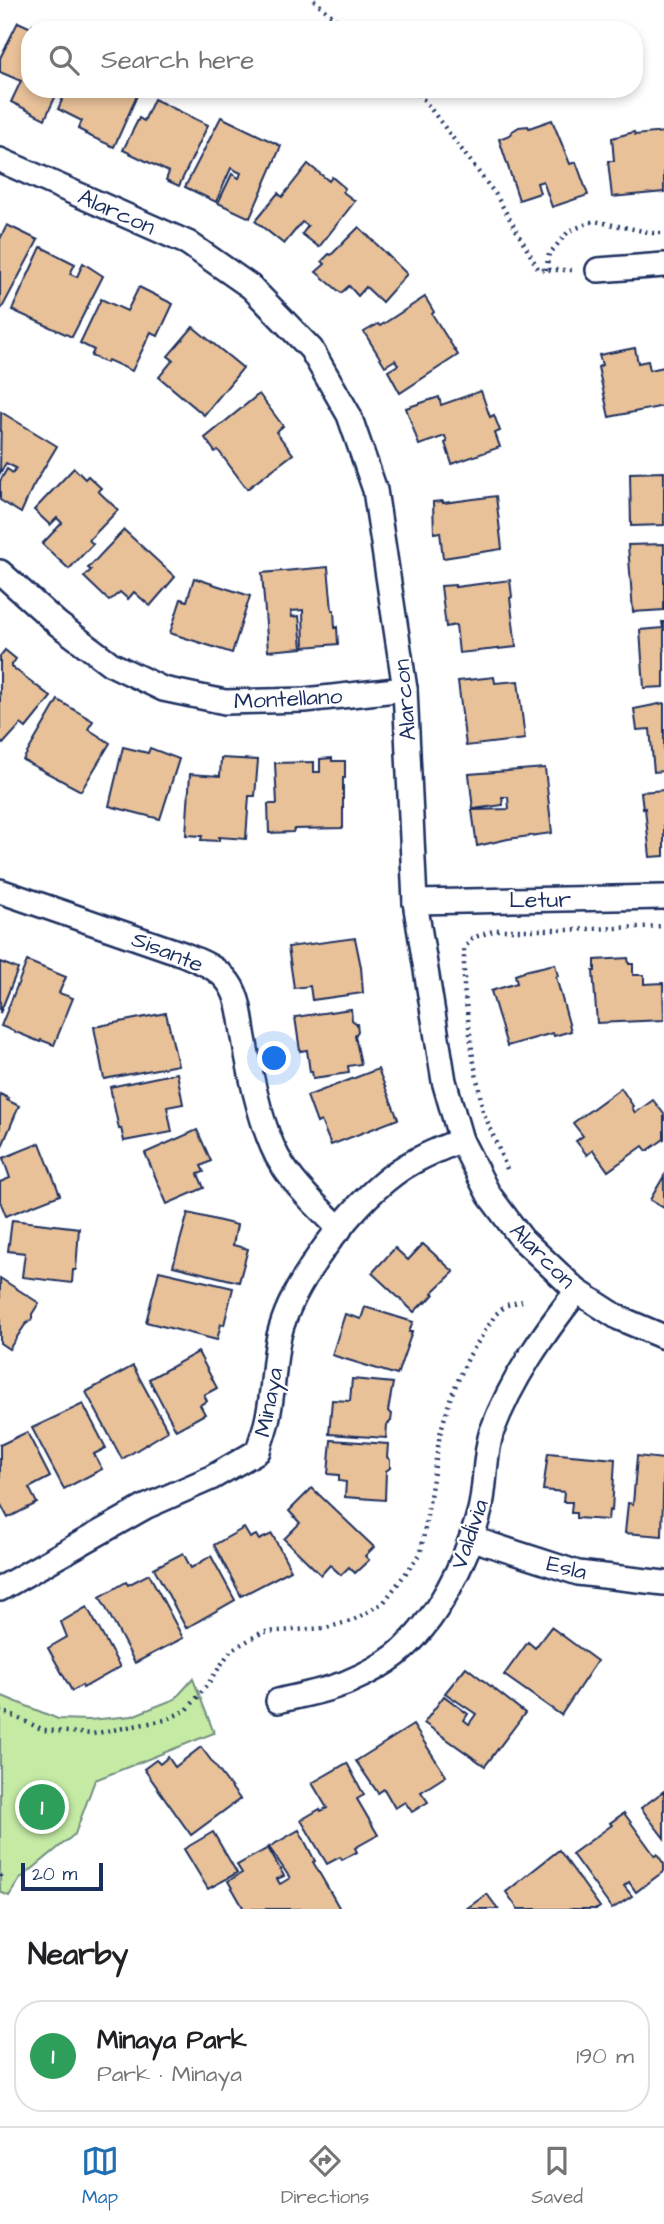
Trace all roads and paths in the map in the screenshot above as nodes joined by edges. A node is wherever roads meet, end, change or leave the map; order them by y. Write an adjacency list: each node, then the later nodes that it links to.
1 (314, 0): 2 (path)
2 (338, 21)
3 (422, 98): 7 (path)
4 (0, 160): 10 (street, Alarcon)
5 (664, 233): 7 (path)
6 (664, 265): 8 (street)
7 (546, 270): 8 (path)
8 (598, 270)
9 (0, 572): 10 (street, Montellano)
10 (405, 689): 13 (street, Alarcon)
11 (0, 891): 17 (street, Sisante)
12 (664, 897): 13 (street, Letur)
13 (415, 902): 15 (street, Alarcon)
14 (664, 926): 16 (path)
15 (461, 1140): 17 (street, Minaya); 18 (street, Alarcon)
16 (507, 1170)
17 (340, 1229): 23 (street, Minaya)
18 (577, 1291): 20 (street, Alarcon); 21 (street, Valdivia)
19 (522, 1301): 25 (path)
20 (664, 1337)
21 (473, 1539): 22 (street, Esla); 24 (street, Valdivia)
22 (664, 1583)
23 (0, 1589)
24 (278, 1701)
25 (0, 1710)
26 (0, 1875): 27 (path)
27 (0, 1881)

